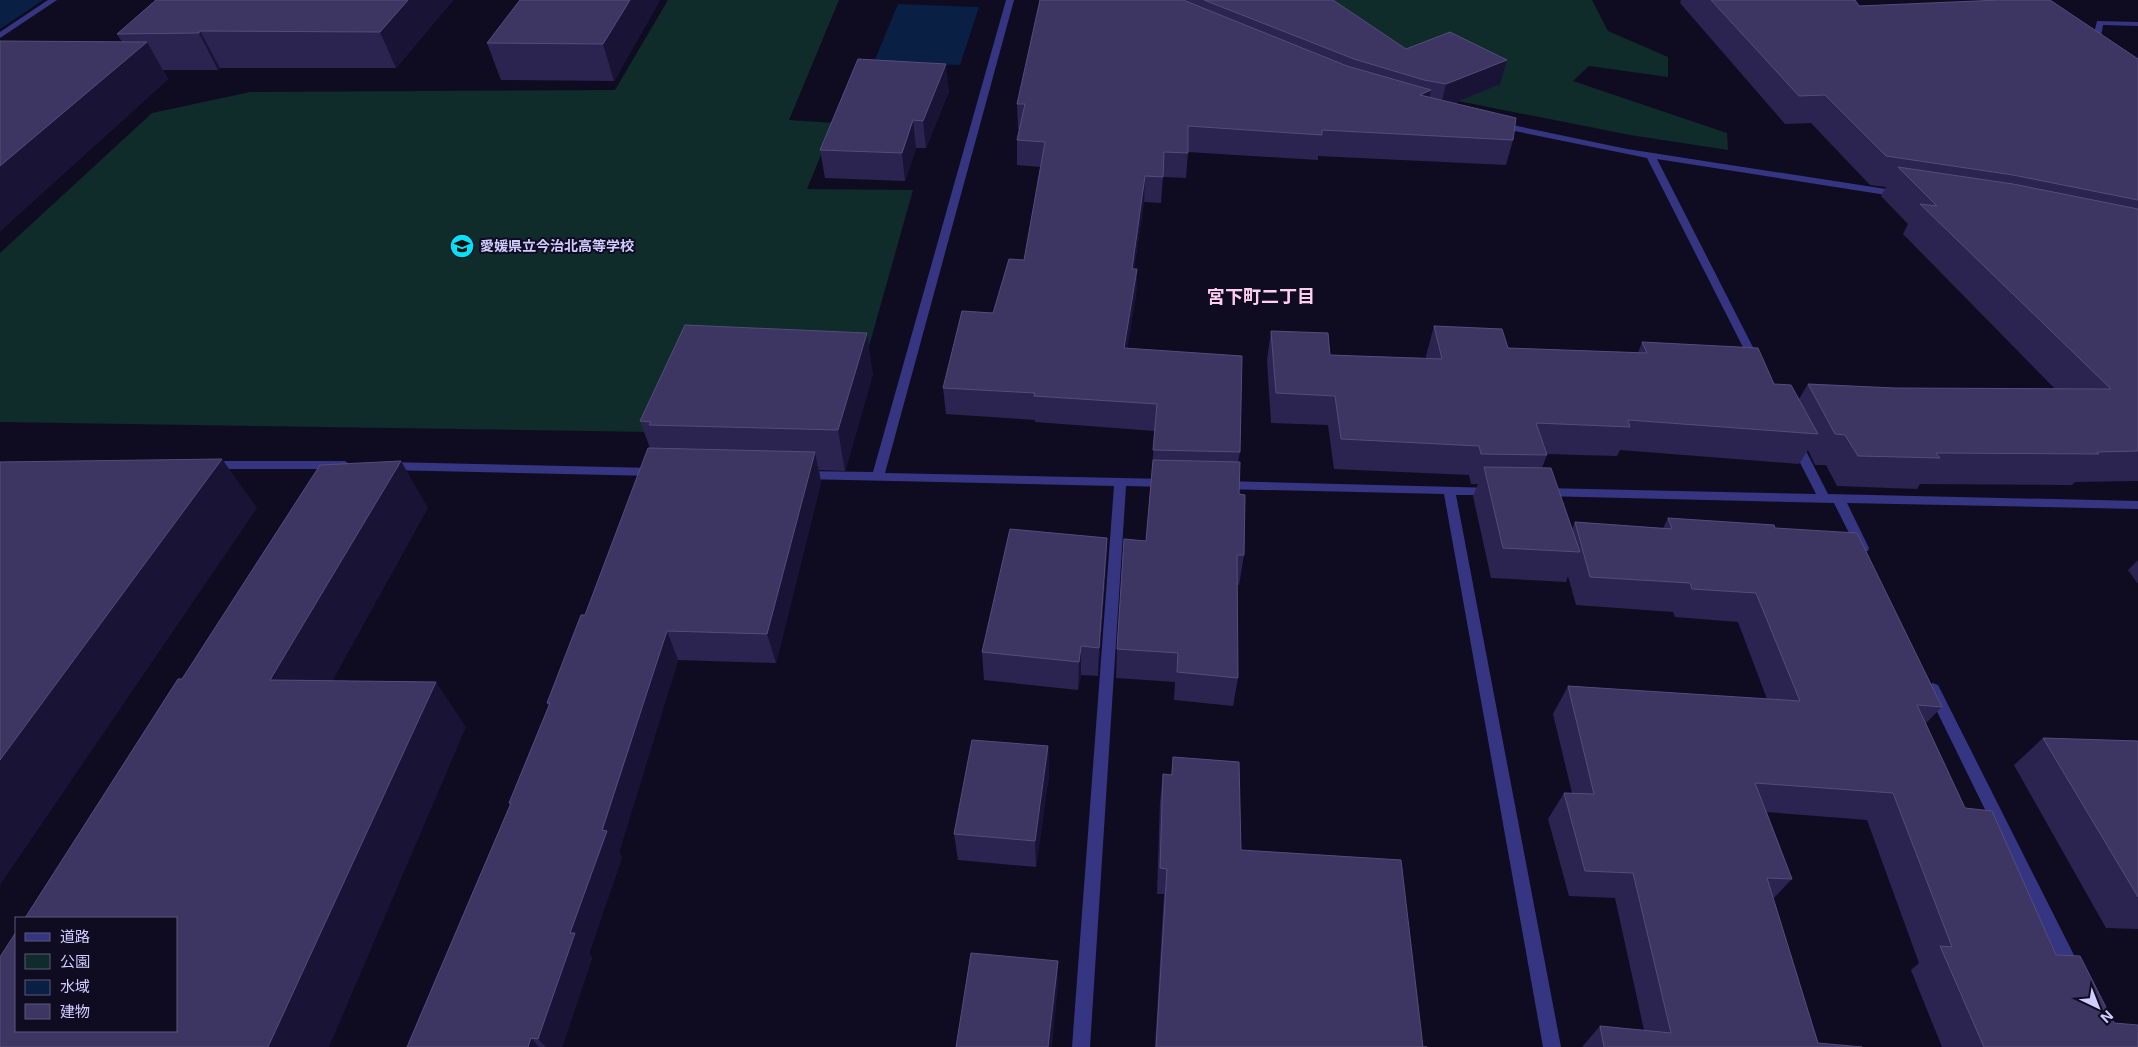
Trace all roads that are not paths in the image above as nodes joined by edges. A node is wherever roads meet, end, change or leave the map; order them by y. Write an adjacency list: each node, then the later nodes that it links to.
1 (53, 0): 4 (street)
2 (1010, 0): 18 (street)
3 (2138, 24): 5 (street)
4 (0, 36)
5 (2114, 49)
6 (1493, 124): 7 (street)
7 (1651, 156): 8 (street); 9 (street)
8 (1906, 195)
9 (1762, 375)
10 (1793, 437): 27 (street)
11 (197, 465): 12 (street)
12 (335, 465): 13 (street); 19 (street)
13 (354, 465)
14 (374, 466): 15 (street)
15 (647, 472): 16 (street); 23 (street)
16 (666, 472)
17 (791, 475): 18 (street)
18 (878, 477): 20 (street)
19 (324, 482)
20 (1120, 482): 21 (street); 32 (street)
21 (1180, 484)
22 (1210, 484): 24 (street)
23 (639, 490)
24 (1449, 490): 25 (street); 33 (street)
25 (1508, 491)
26 (1528, 492): 27 (street)
27 (1831, 498): 28 (street); 29 (street)
28 (2138, 505)
29 (1868, 560)
30 (1926, 675): 31 (street)
31 (2080, 985)
32 (1081, 1047)
33 (1552, 1047)

